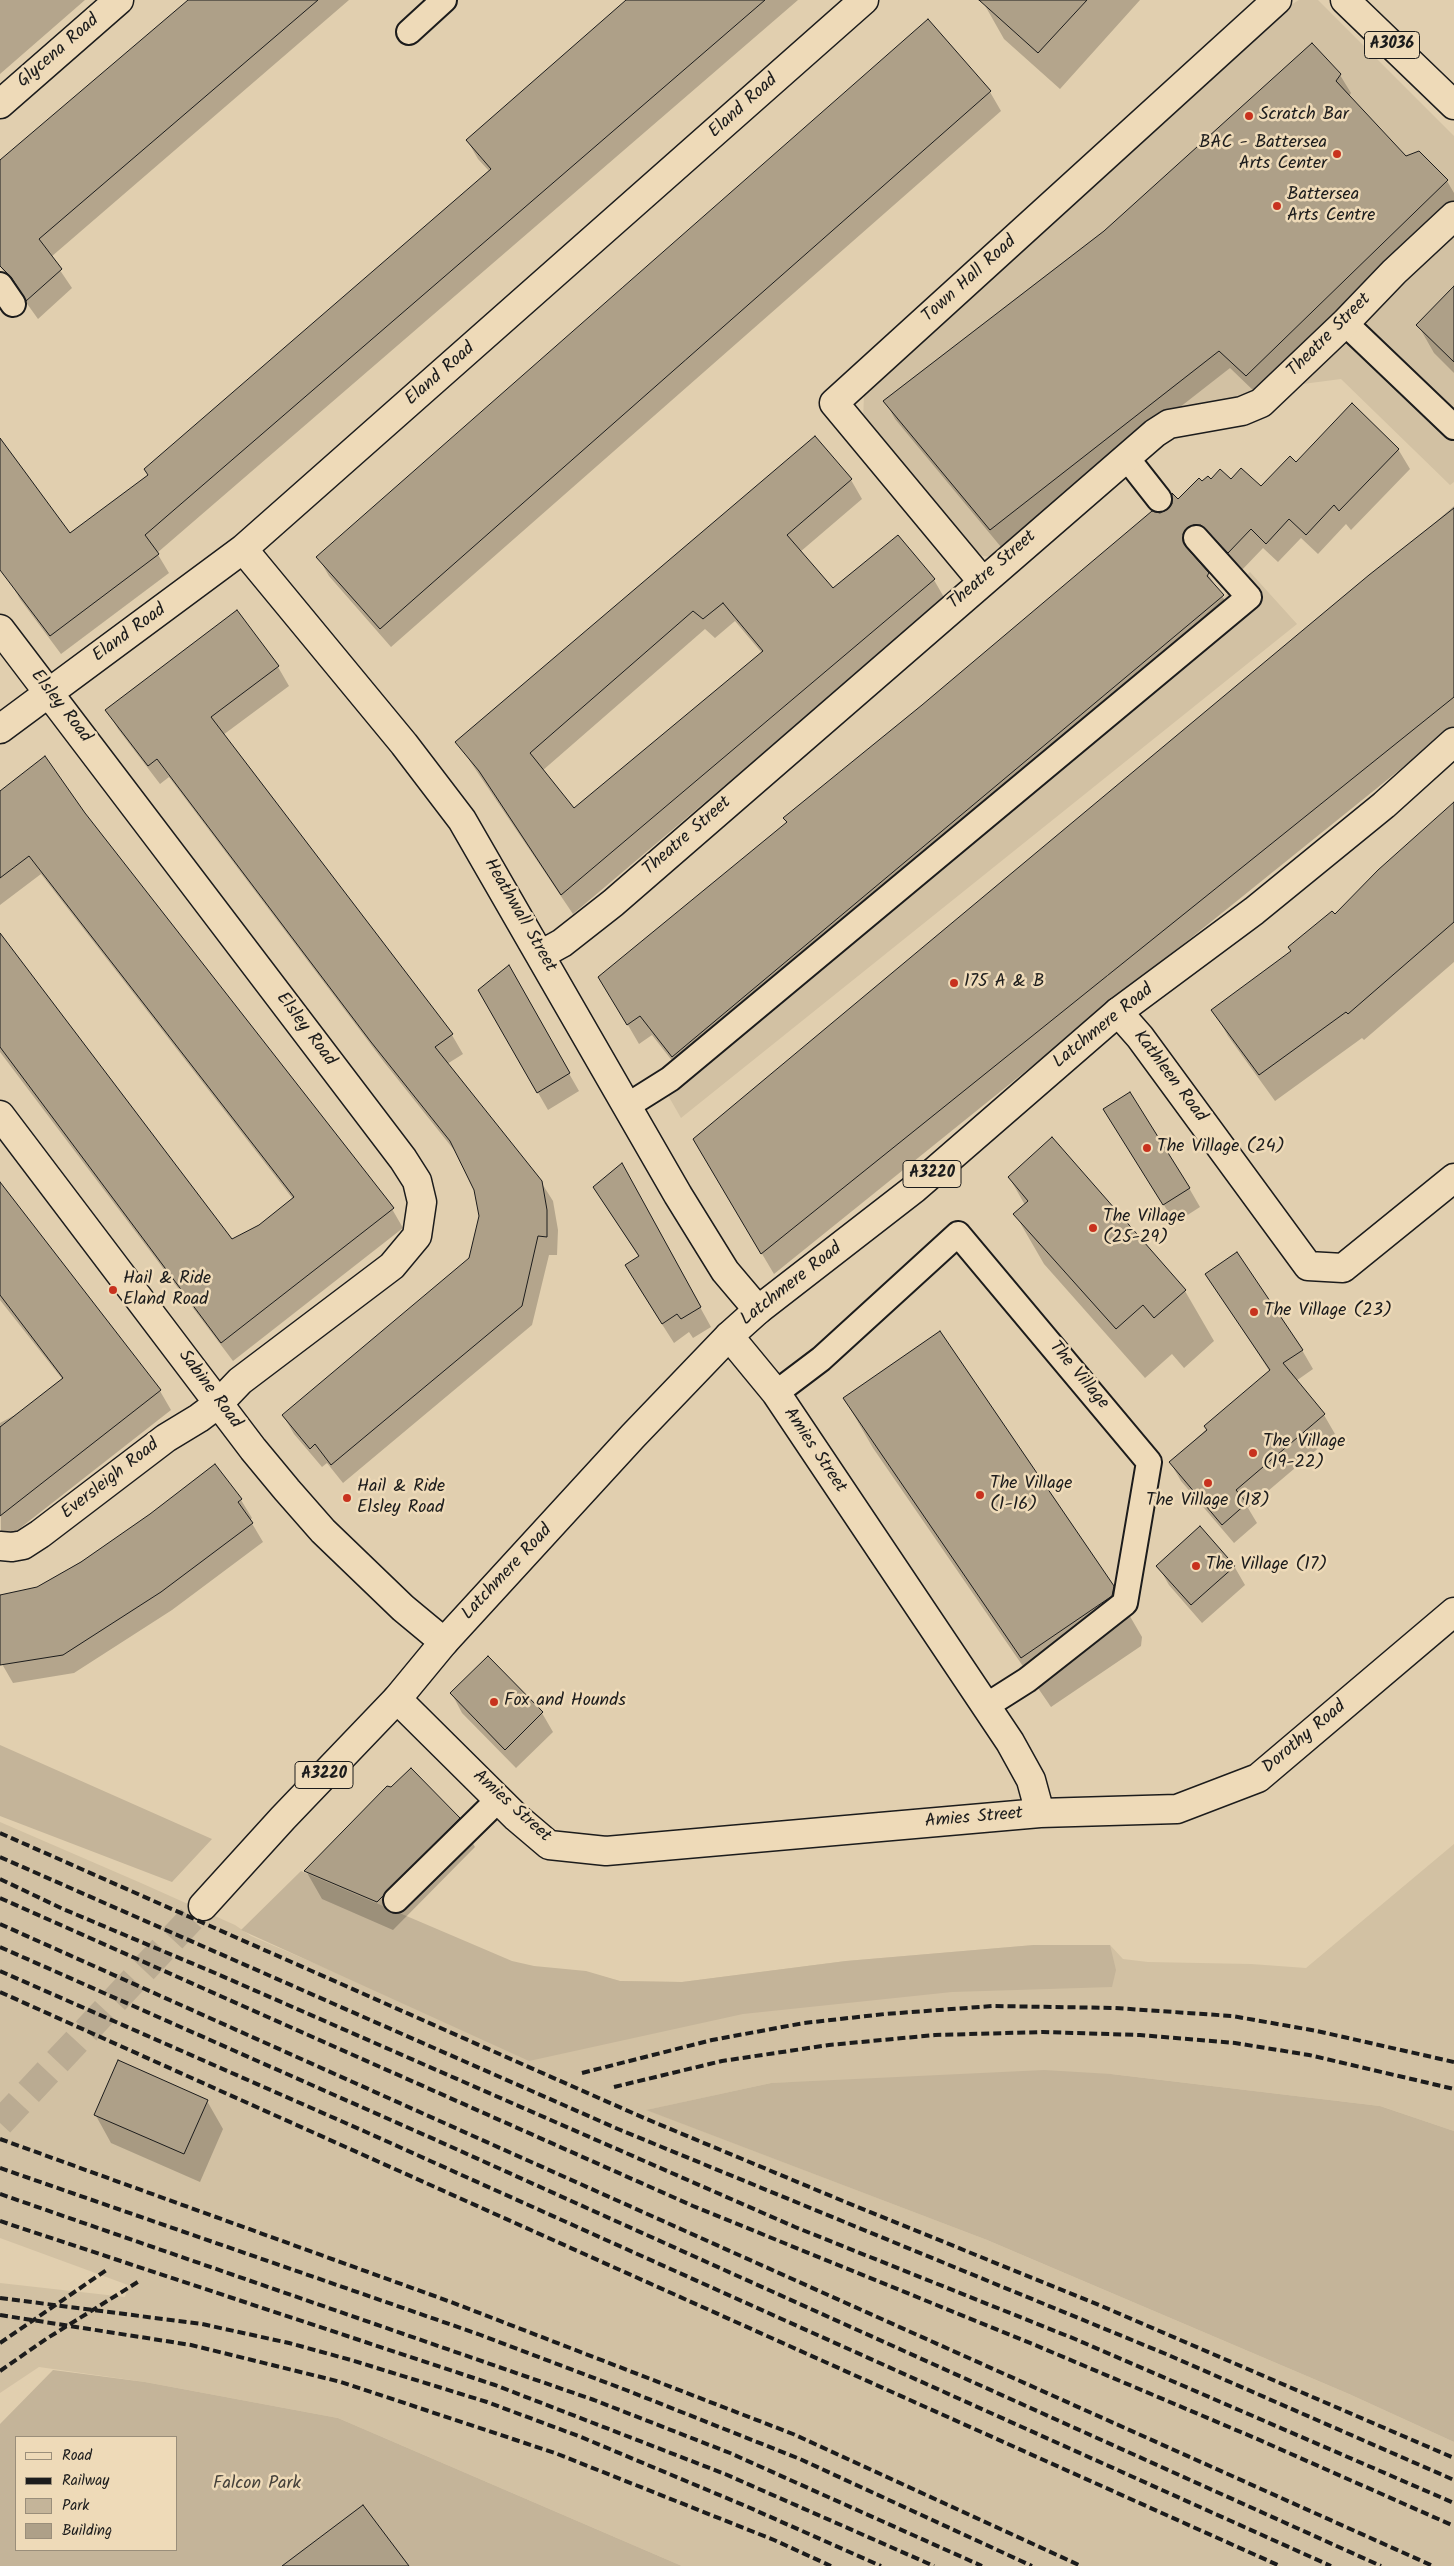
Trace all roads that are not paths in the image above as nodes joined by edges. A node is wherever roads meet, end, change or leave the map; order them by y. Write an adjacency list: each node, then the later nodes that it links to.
1 (119, 0): 7 (main road, Glycena Road)
2 (444, 0): 6 (lane)
3 (864, 0): 17 (main road, Eland Road)
4 (1277, 0): 18 (main road, Town Hall Road)
5 (1345, 0): 8 (main road, A3036)
6 (409, 32)
7 (0, 104)
8 (1454, 105)
9 (1454, 216): 12 (main road, Theatre Street)
10 (0, 285): 11 (lane)
11 (13, 304)
12 (1345, 323): 13 (lane); 14 (main road, Theatre Street)
13 (1454, 427)
14 (1126, 457): 15 (lane); 18 (main road, Theatre Street)
15 (1159, 499)
16 (1196, 538): 25 (lane)
17 (243, 549): 20 (main road, Eland Road); 23 (main road, Heathwall Street)
18 (982, 581): 23 (main road, Theatre Street)
19 (0, 629): 20 (main road, Elsley Road)
20 (50, 693): 21 (main road, Eland Road); 31 (main road, Elsley Road)
21 (0, 729)
22 (1454, 742): 24 (main road, Latchmere Road / A3220)
23 (542, 954): 25 (main road, Heathwall Street)
24 (1118, 1012): 27 (main road, Kathleen Road); 28 (main road, Latchmere Road / A3220)
25 (627, 1106): 28 (main road, Heathwall Street)
26 (0, 1115): 31 (main road, Sabine Road)
27 (1454, 1178)
28 (758, 1310): 29 (main road, Latchmere Road / A3220)
29 (729, 1336): 30 (main road, Amies Street); 34 (main road, Latchmere Road / A3220)
30 (776, 1393): 36 (main road, Amies Street); 36 (lane, The Village)
31 (219, 1403): 32 (main road, Eversleigh Road); 34 (main road, Sabine Road)
32 (0, 1546)
33 (1454, 1612): 38 (main road, Dorothy Road)
34 (444, 1642): 35 (main road, Latchmere Road / A3220)
35 (397, 1699): 37 (main road, Amies Street); 40 (main road, Latchmere Road / A3220)
36 (986, 1706): 38 (main road, Amies Street)
37 (498, 1799): 38 (main road, Amies Street); 39 (lane)
38 (1040, 1813)
39 (396, 1900)
40 (203, 1906)

